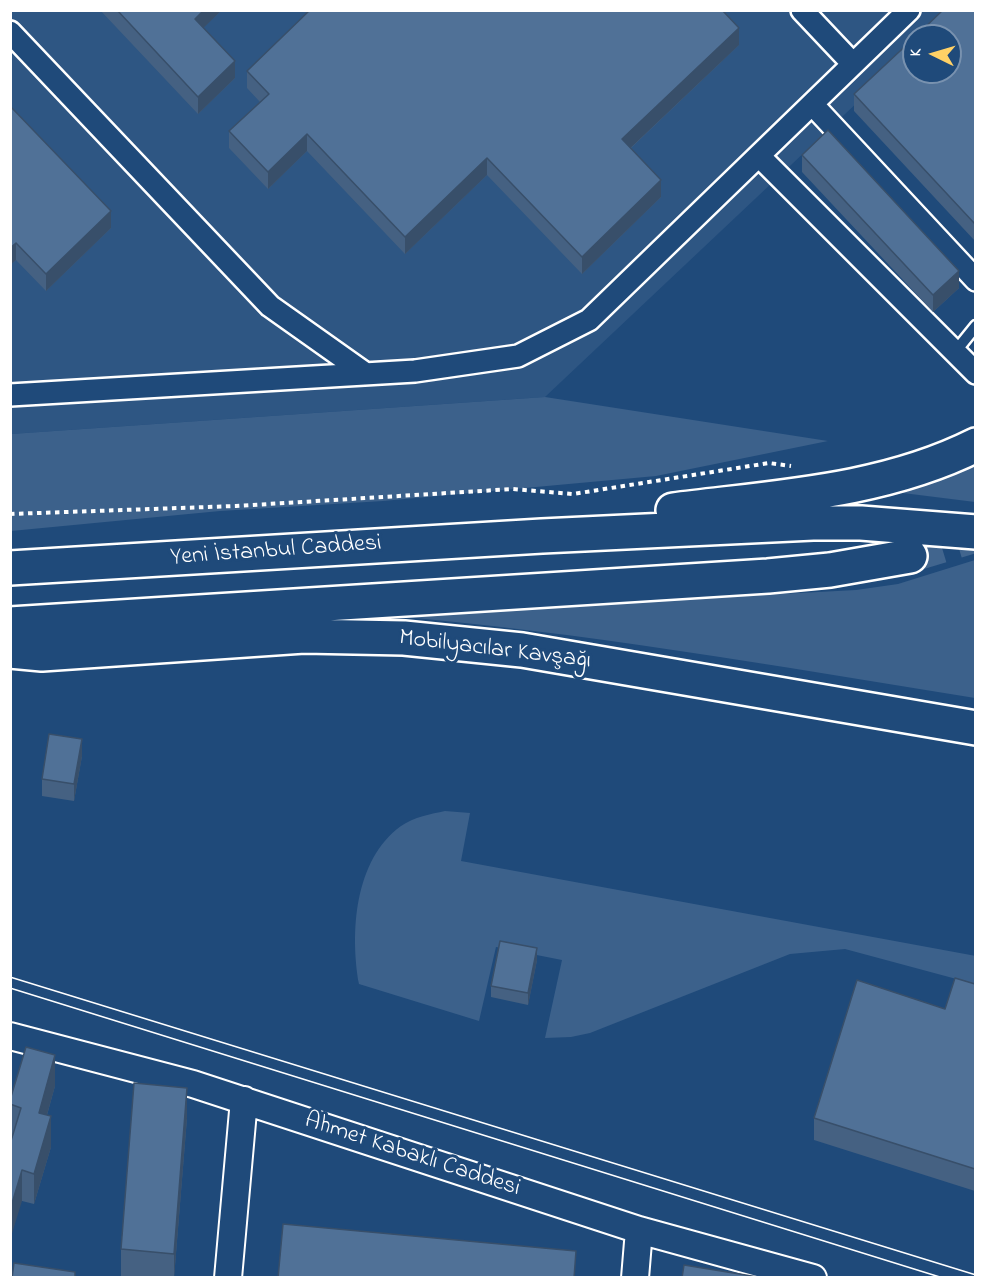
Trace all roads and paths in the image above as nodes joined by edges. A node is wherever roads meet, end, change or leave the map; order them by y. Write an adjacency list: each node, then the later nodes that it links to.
1 (802, 10): 4 (street)
2 (909, 10): 4 (street)
3 (10, 32): 11 (street)
4 (853, 64): 5 (street)
5 (812, 104): 6 (street); 7 (street)
6 (759, 156): 9 (street); 11 (street)
7 (975, 279)
8 (975, 326): 9 (lane)
9 (955, 352): 10 (street)
10 (975, 373)
11 (366, 374): 12 (street)
12 (10, 395)
13 (975, 445): 17 (highway)
14 (799, 468): 15 (path)
15 (10, 514)
16 (966, 532): 17 (highway)
17 (542, 536): 19 (highway, Yeni İstanbul Caddesi)
18 (910, 556): 20 (highway, Mobilyacılar Kavşağı)
19 (10, 568)
20 (10, 624)
21 (10, 651): 22 (highway, Mobilyacılar Kavşağı)
22 (884, 712): 23 (highway); 24 (highway, Mobilyacılar Kavşağı)
23 (975, 714)
24 (975, 728)
25 (10, 1036): 26 (street, Ahmet Kabaklı Caddesi)
26 (244, 1100): 27 (street, Ahmet Kabaklı Caddesi); 28 (street)
27 (639, 1230): 29 (street); 30 (street, Ahmet Kabaklı Caddesi)
28 (228, 1278)
29 (636, 1278)
30 (813, 1278)

